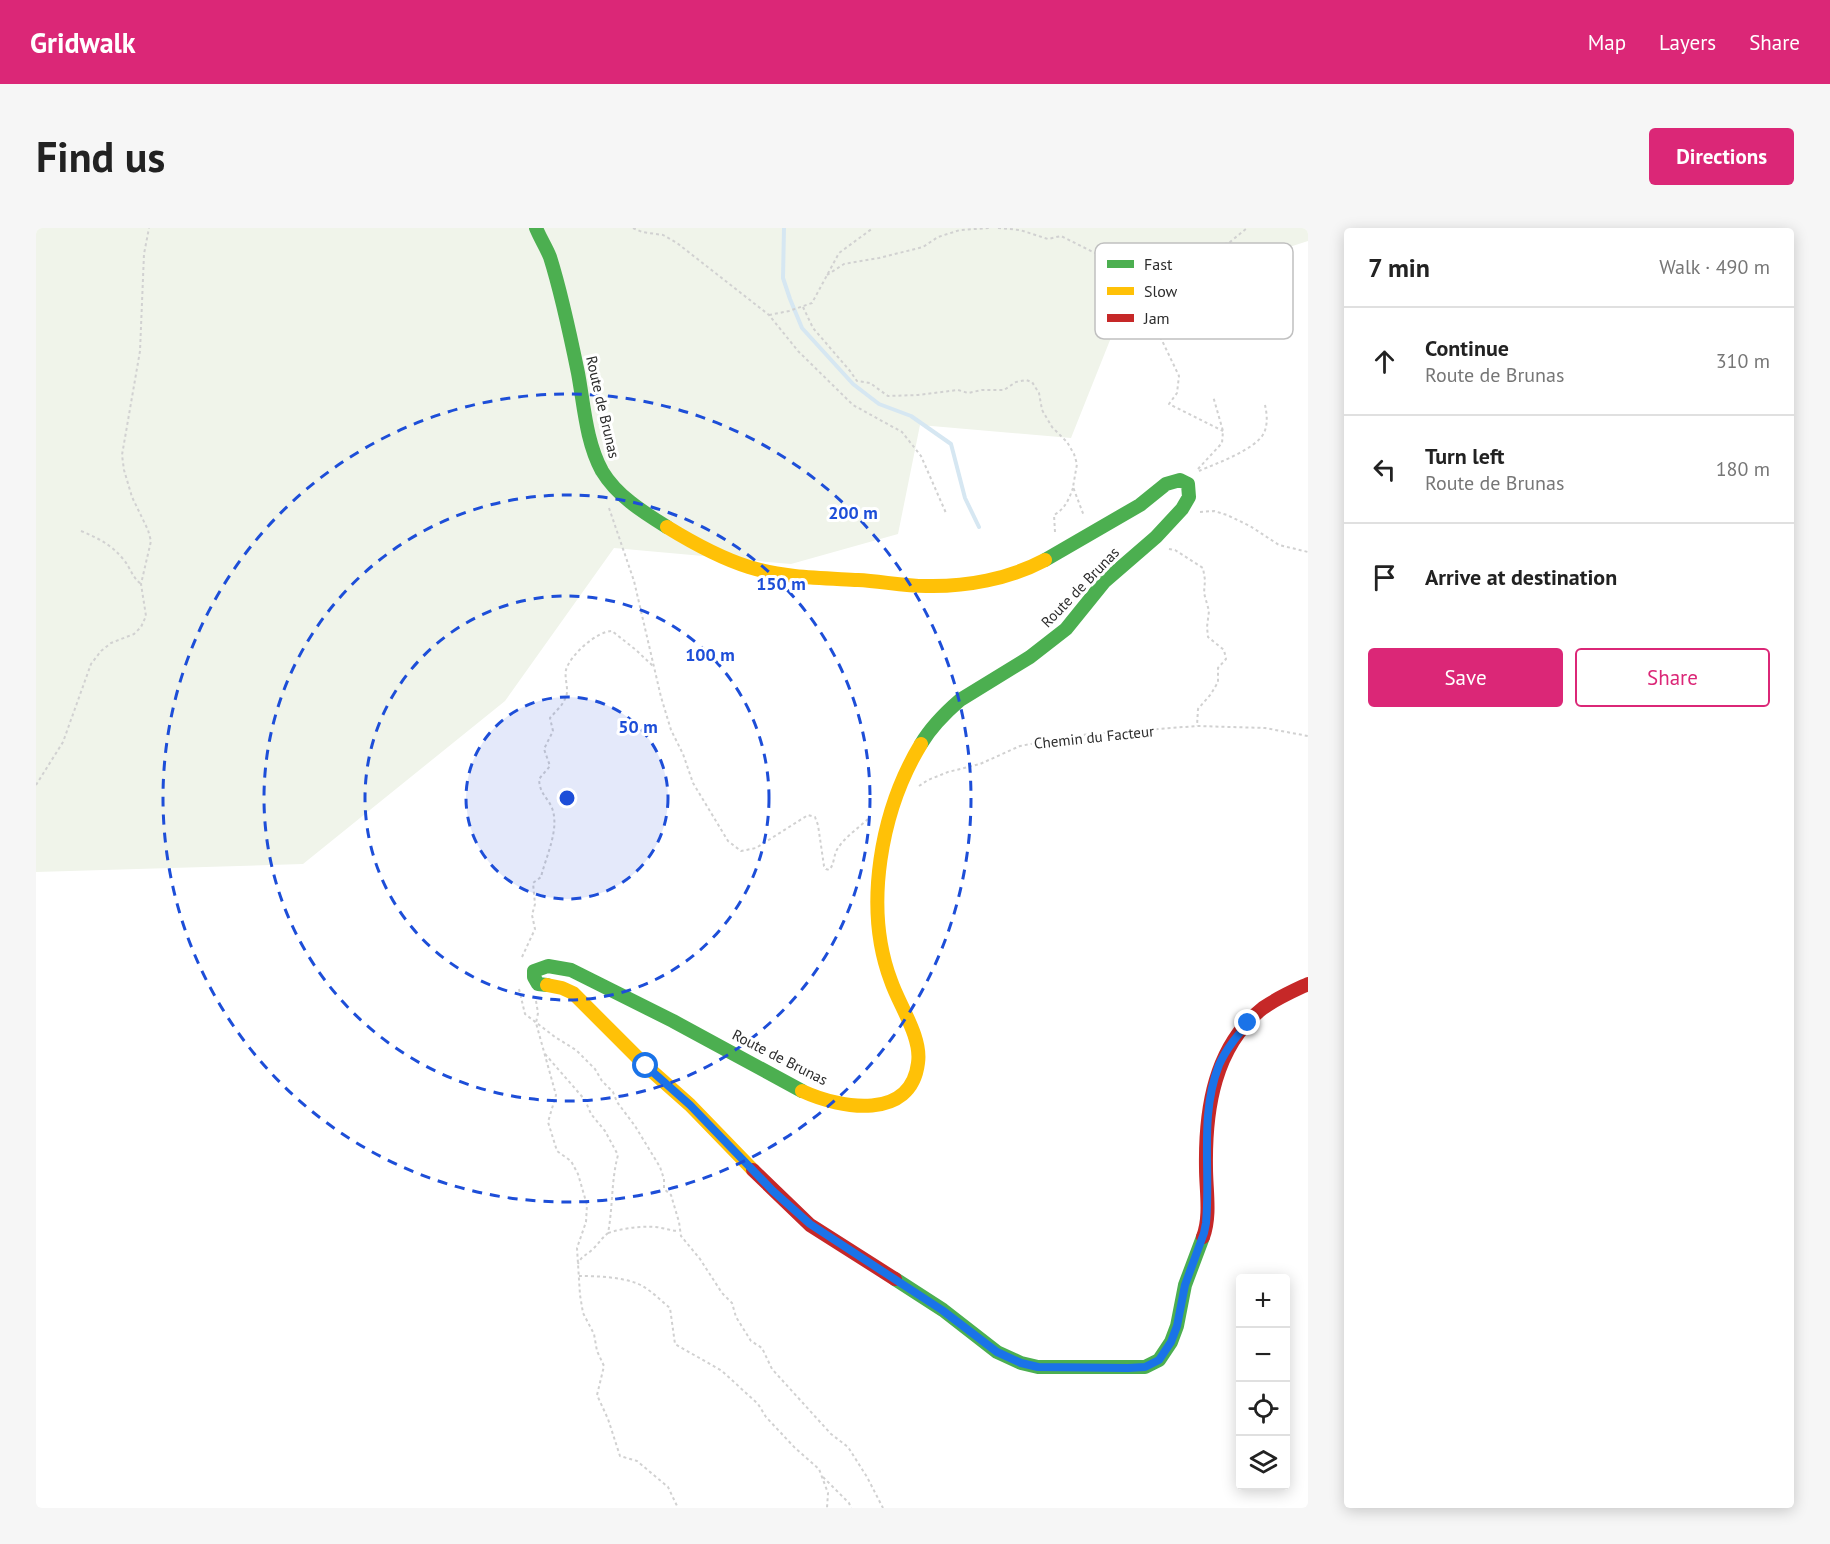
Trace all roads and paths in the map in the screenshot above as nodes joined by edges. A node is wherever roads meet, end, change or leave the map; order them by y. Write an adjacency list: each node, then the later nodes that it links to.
1 (149, 228): 26 (path)
2 (536, 228): 25 (street, Route de Brunas)
3 (633, 228): 12 (path)
4 (873, 228): 10 (path)
5 (990, 228): 10 (path)
6 (998, 228): 9 (path)
7 (1247, 228): 8 (path)
8 (1228, 243)
9 (1095, 253)
10 (827, 275): 11 (path)
11 (801, 307): 12 (path); 17 (path)
12 (769, 315): 19 (path)
13 (1161, 339): 16 (path)
14 (1213, 396): 16 (path)
15 (1265, 405): 16 (path)
16 (1223, 431)
17 (1074, 487): 21 (path); 25 (path)
18 (607, 500): 27 (path)
19 (946, 513)
20 (1195, 513): 24 (path)
21 (1100, 528): 23 (street, Route de Brunas); 25 (street, Route de Brunas)
22 (81, 531): 26 (path)
23 (1146, 546): 28 (path); 35 (street, Route de Brunas)
24 (1308, 552)
25 (1046, 559)
26 (141, 584): 30 (path)
27 (654, 667): 32 (path); 33 (path)
28 (1197, 726): 29 (path, Chemin du Facteur); 31 (path, Chemin du Facteur)
29 (1308, 736)
30 (36, 785)
31 (913, 791)
32 (873, 815)
33 (520, 963)
34 (520, 983): 37 (path)
35 (538, 984): 36 (street); 37 (path)
36 (1308, 984)
37 (536, 1023): 38 (path); 39 (path)
38 (545, 1053): 40 (path); 41 (path)
39 (680, 1231): 40 (path); 47 (path)
40 (608, 1233): 41 (path)
41 (577, 1267): 42 (path)
42 (578, 1276): 43 (path); 44 (path)
43 (822, 1476): 45 (path); 46 (path)
44 (678, 1508)
45 (827, 1508)
46 (851, 1508)
47 (883, 1508)

